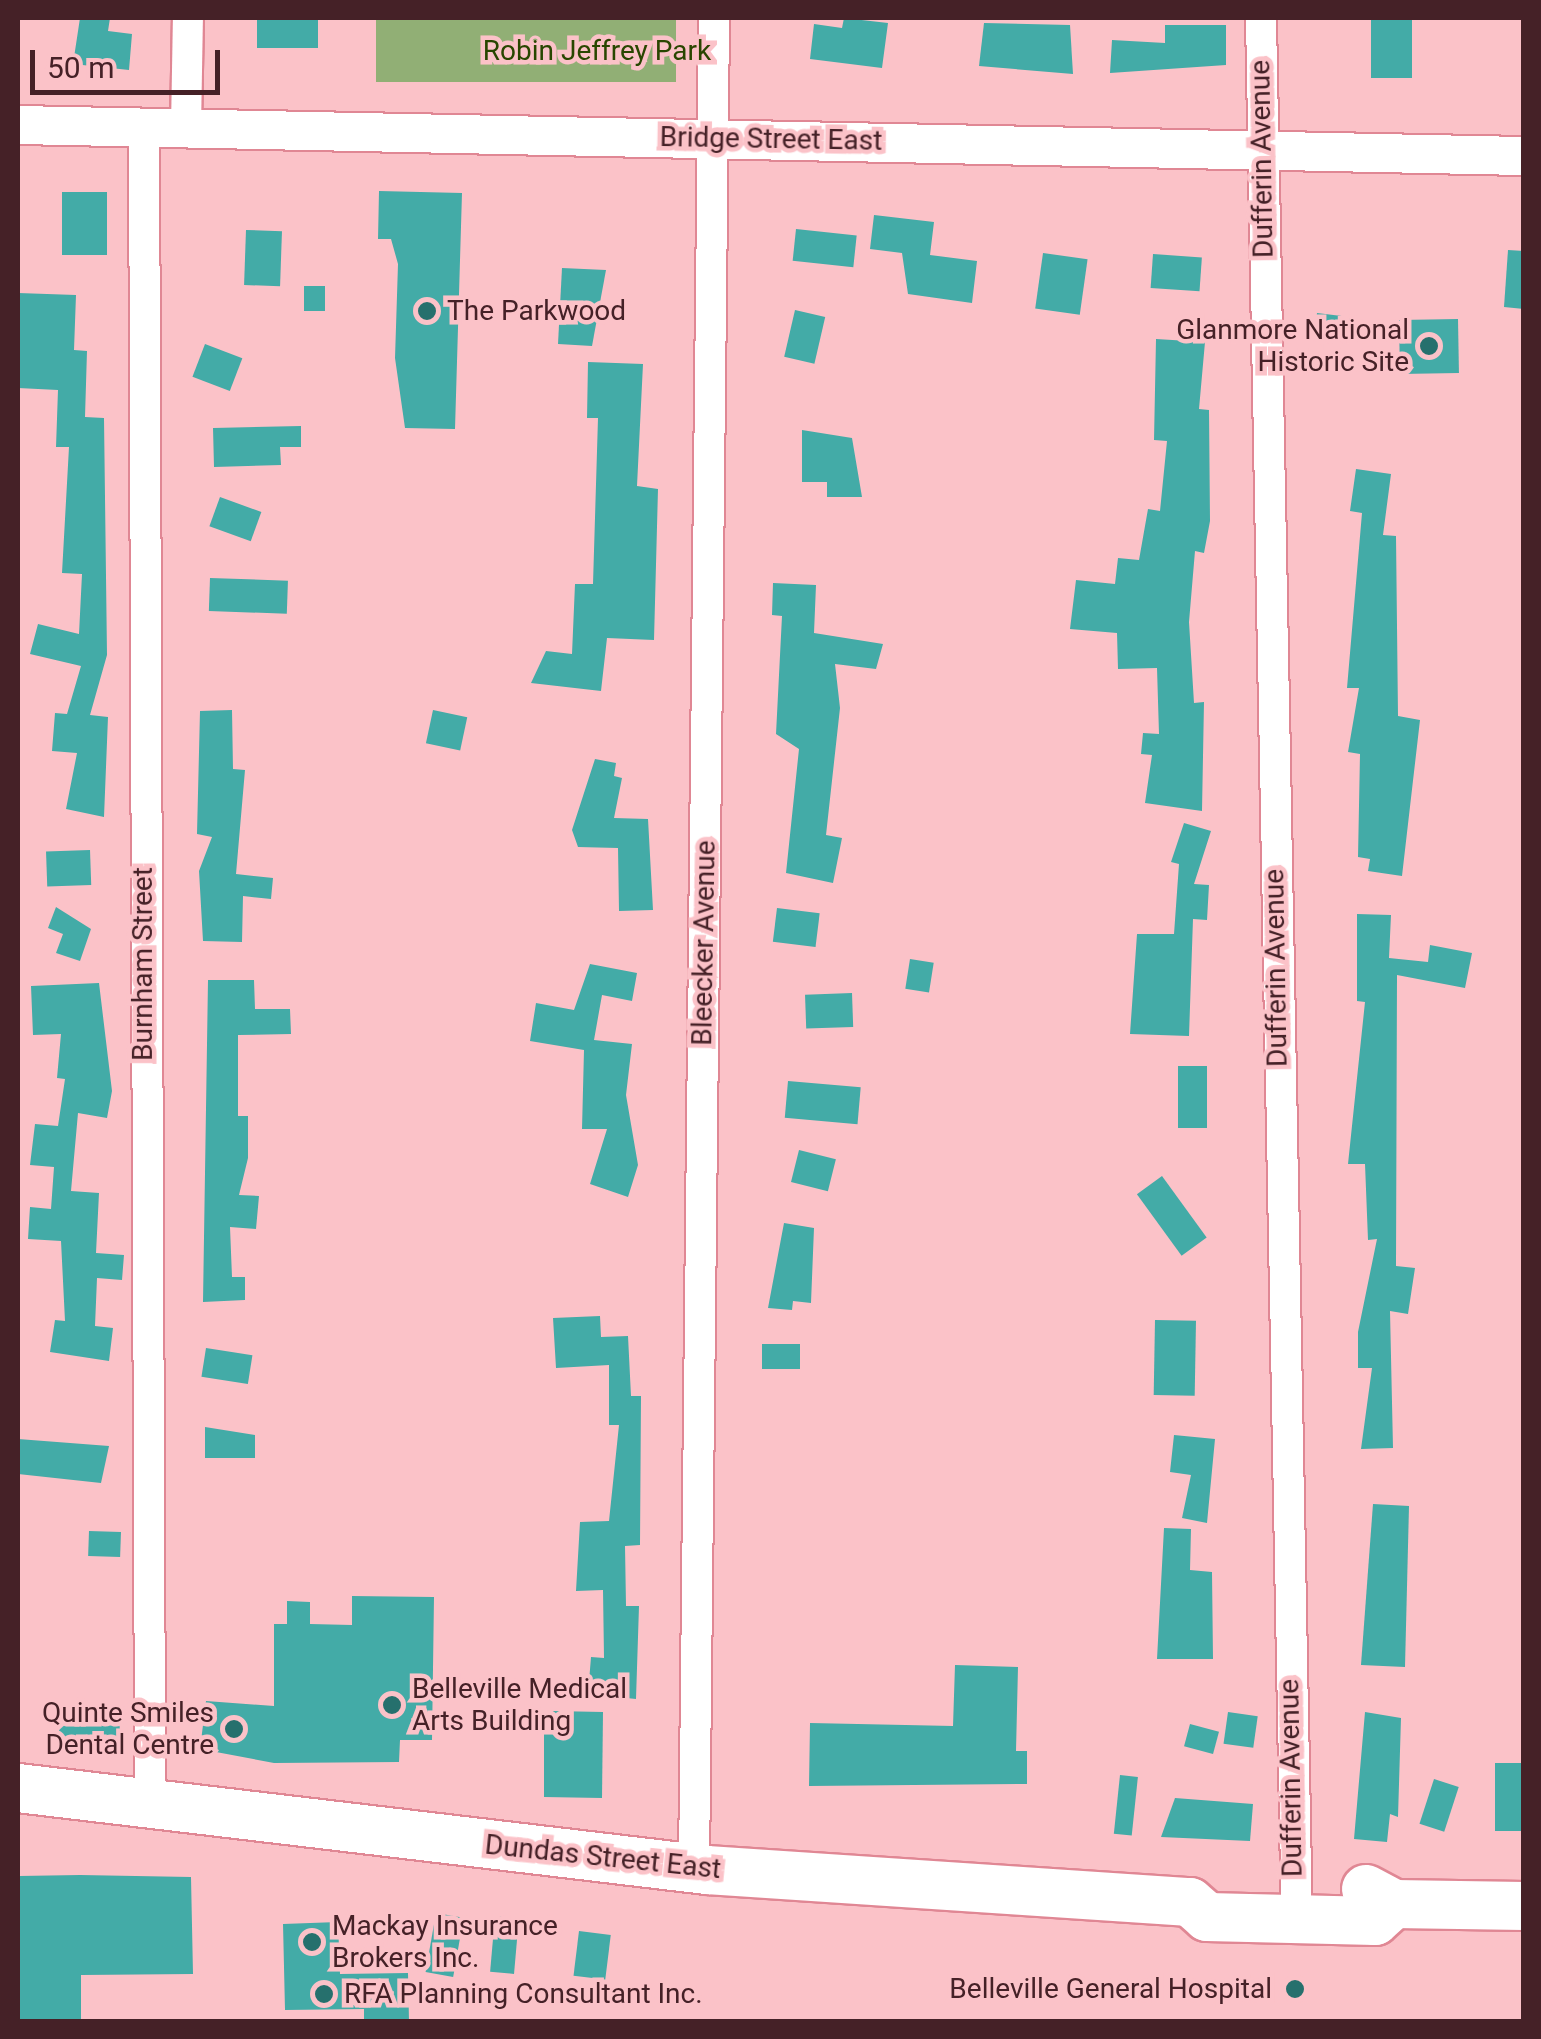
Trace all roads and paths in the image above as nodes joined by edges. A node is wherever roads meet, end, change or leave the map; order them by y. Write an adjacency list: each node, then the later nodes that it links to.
1 (188, 18): 6 (street)
2 (714, 18): 7 (street, Bleecker Avenue)
3 (1261, 18): 8 (street, Dufferin Avenue)
4 (18, 124): 5 (street, Bridge Street East)
5 (144, 127): 6 (street, Bridge Street East); 11 (street, Burnham Street)
6 (186, 128): 7 (street, Bridge Street East)
7 (712, 137): 8 (street, Bridge Street East); 12 (street, Bleecker Avenue)
8 (1261, 151): 9 (street, Bridge Street East); 13 (street, Dufferin Avenue)
9 (1524, 156)
10 (18, 1788): 11 (main road, Dundas Street East)
11 (150, 1802): 12 (main road, Dundas Street East)
12 (694, 1868): 13 (main road, Dundas Street East)
13 (1295, 1903): 14 (main road, Dundas Street East)
14 (1524, 1906)

